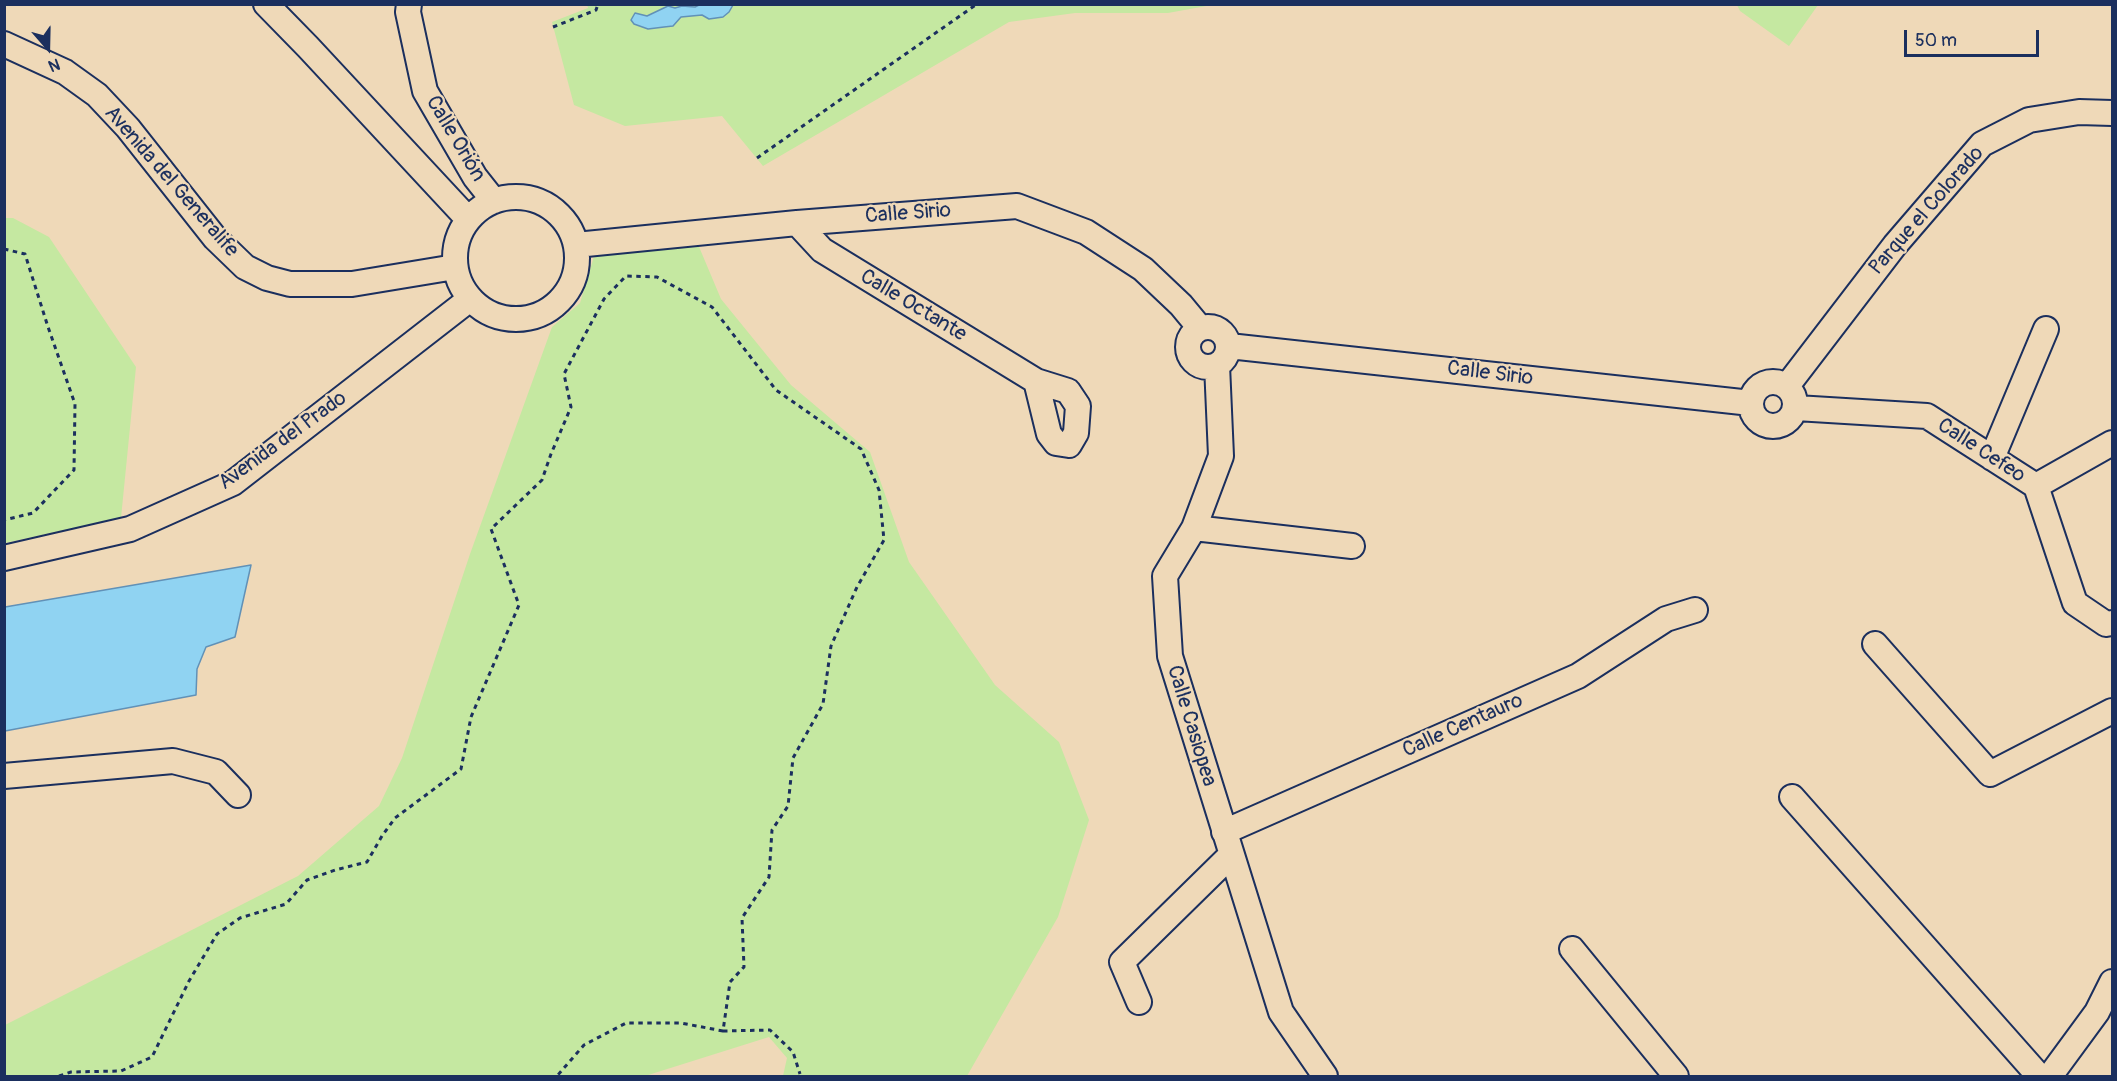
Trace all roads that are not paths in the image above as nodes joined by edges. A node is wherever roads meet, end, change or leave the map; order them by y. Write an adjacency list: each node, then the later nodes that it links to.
1 (266, 4): 6 (street)
2 (409, 4): 5 (street, Calle Orión)
3 (4, 45): 9 (street, Avenida del Generalife)
4 (2112, 113): 15 (street, Parque el Colorado)
5 (494, 201): 6 (street); 8 (street)
6 (468, 219): 9 (street)
7 (797, 223): 8 (street, Calle Sirio); 11 (street, Calle Sirio); 14 (street, Calle Octante)
8 (576, 245): 10 (street)
9 (455, 267): 10 (street)
10 (470, 299): 23 (street, Avenida del Prado)
11 (1200, 328): 13 (street); 13 (street)
12 (2046, 329): 19 (street)
13 (1223, 356): 16 (street, Calle Sirio); 21 (street, Calle Casiopea)
14 (1036, 381)
15 (1787, 386): 16 (street); 17 (street)
16 (1751, 403): 17 (street)
17 (1796, 408): 19 (street, Calle Cefeo)
18 (2112, 443): 20 (street)
19 (1992, 458): 20 (street, Calle Cefeo)
20 (2036, 486): 25 (street, Calle Cefeo)
21 (1194, 528): 22 (street); 31 (street, Calle Casiopea)
22 (1352, 546)
23 (4, 558)
24 (1695, 610): 31 (street, Calle Centauro)
25 (2112, 623)
26 (1875, 644): 27 (street)
27 (2112, 711)
28 (4, 776): 29 (street)
29 (237, 795)
30 (1792, 797): 38 (street)
31 (1224, 832): 32 (street, Calle Casiopea)
32 (1231, 855): 35 (street); 36 (street, Calle Casiopea)
33 (1572, 949): 37 (street)
34 (2112, 982): 39 (street)
35 (1139, 1002)
36 (1325, 1077)
37 (1676, 1077)
38 (2039, 1077)
39 (2050, 1077)

